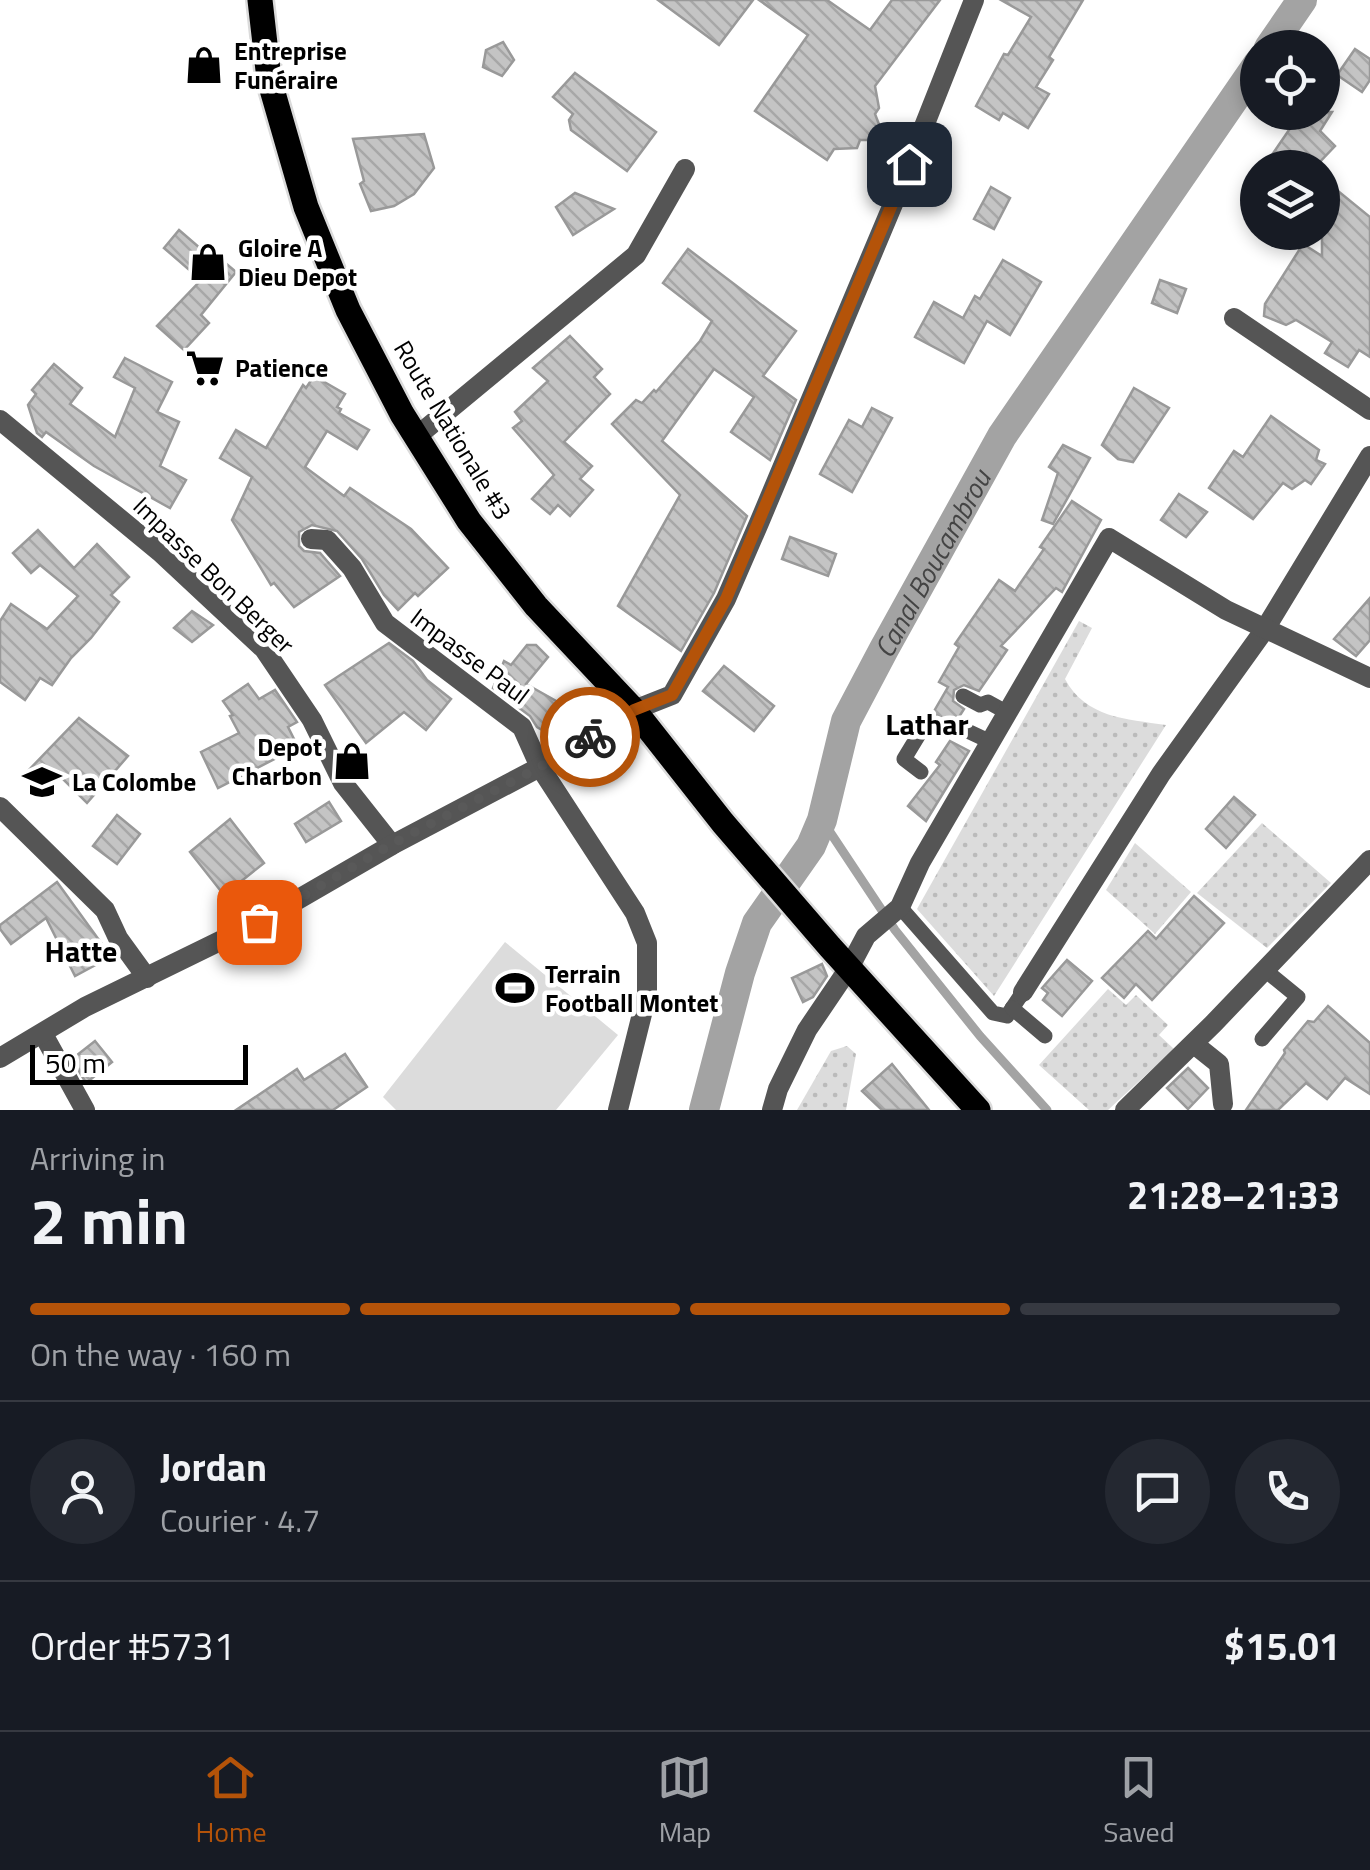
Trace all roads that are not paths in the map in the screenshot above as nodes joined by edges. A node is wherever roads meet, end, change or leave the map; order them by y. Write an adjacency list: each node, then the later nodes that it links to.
1 (260, 0): 7 (main road, Route Nationale #3)
2 (974, 0): 13 (street)
3 (685, 170): 7 (street)
4 (1234, 318): 5 (street)
5 (1370, 410)
6 (0, 420): 21 (street, Impasse Bon Berger)
7 (416, 436): 13 (main road, Route Nationale #3)
8 (1370, 456): 10 (street)
9 (311, 539): 18 (street, Impasse Paul)
10 (1265, 629): 11 (street); 14 (street); 27 (street)
11 (1370, 678)
12 (962, 696): 14 (lane)
13 (634, 710): 18 (street); 24 (main road, Route Nationale #3)
14 (1008, 713): 17 (street)
15 (961, 728): 17 (lane)
16 (921, 731): 19 (lane)
17 (991, 742): 23 (street)
18 (540, 767): 21 (street); 36 (street, Impasse Paul)
19 (920, 772)
20 (0, 807): 26 (street)
21 (392, 844): 26 (street)
22 (1370, 860): 25 (street)
23 (900, 907): 24 (street); 27 (lane)
24 (849, 968): 37 (street); 38 (main road)
25 (1265, 970): 30 (lane); 31 (street)
26 (146, 978): 28 (street)
27 (1018, 1000): 29 (lane)
28 (43, 1034): 32 (street); 35 (street)
29 (1045, 1036)
30 (1262, 1039)
31 (1194, 1044): 33 (street); 34 (street)
32 (0, 1058)
33 (1223, 1104)
34 (1136, 1107)
35 (85, 1110)
36 (618, 1110)
37 (772, 1110)
38 (978, 1110)

